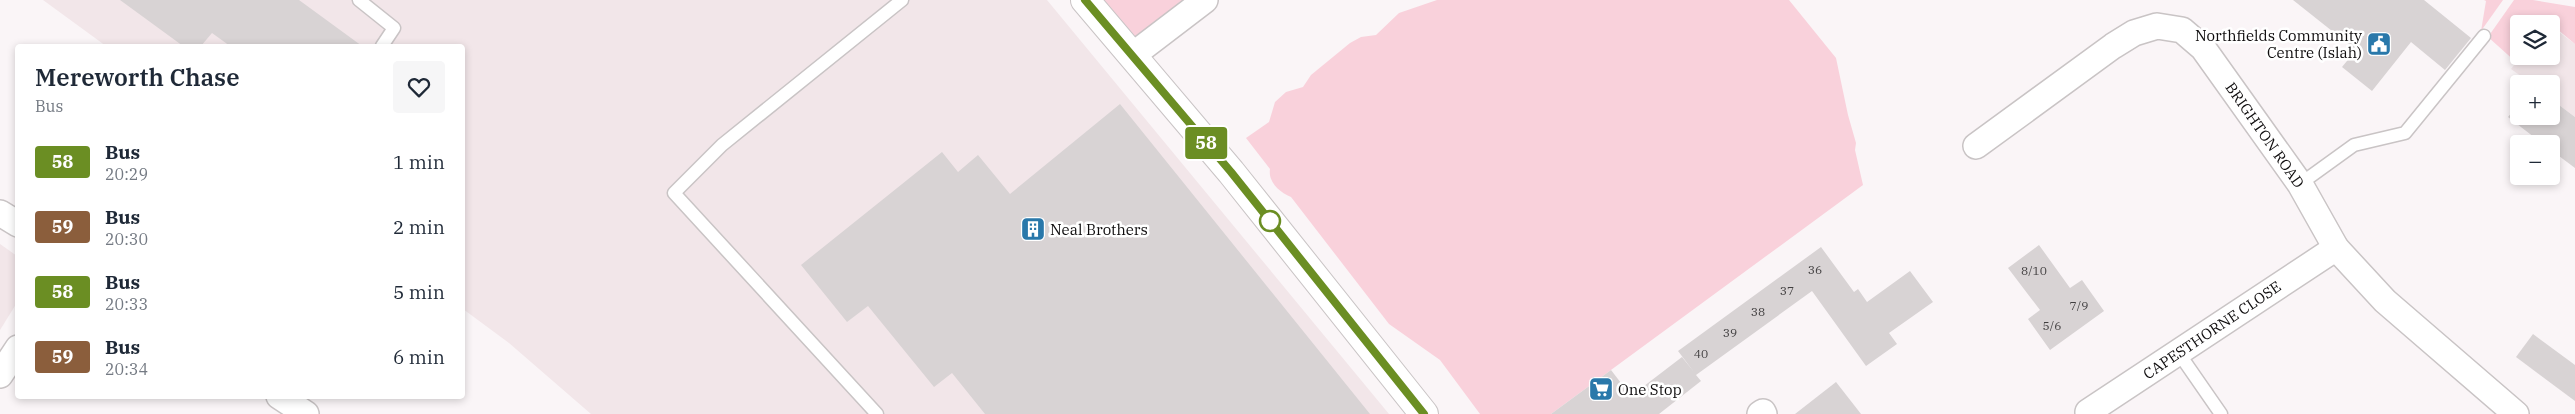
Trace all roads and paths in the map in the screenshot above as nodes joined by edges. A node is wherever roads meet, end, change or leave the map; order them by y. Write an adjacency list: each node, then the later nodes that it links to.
1 (359, 0): 6 (lane)
2 (902, 0): 19 (lane)
3 (1084, 0): 7 (street)
4 (1205, 0): 7 (street)
5 (2484, 36): 9 (lane)
6 (383, 44)
7 (1133, 55): 20 (street)
8 (1976, 146): 9 (street, BRIGHTON ROAD)
9 (2300, 184): 12 (street, BRIGHTON ROAD)
10 (0, 213): 11 (street)
11 (15, 222)
12 (2336, 248): 14 (street, CAPESTHORNE CLOSE); 24 (street, BRIGHTON ROAD)
13 (15, 352): 15 (street)
14 (2178, 352): 17 (street, CAPESTHORNE CLOSE); 23 (lane)
15 (0, 375)
16 (284, 399): 18 (street)
17 (2088, 412)
18 (306, 414)
19 (877, 414)
20 (1424, 414)
21 (1760, 414): 22 (street)
22 (1764, 414)
23 (2221, 414)
24 (2516, 414)

